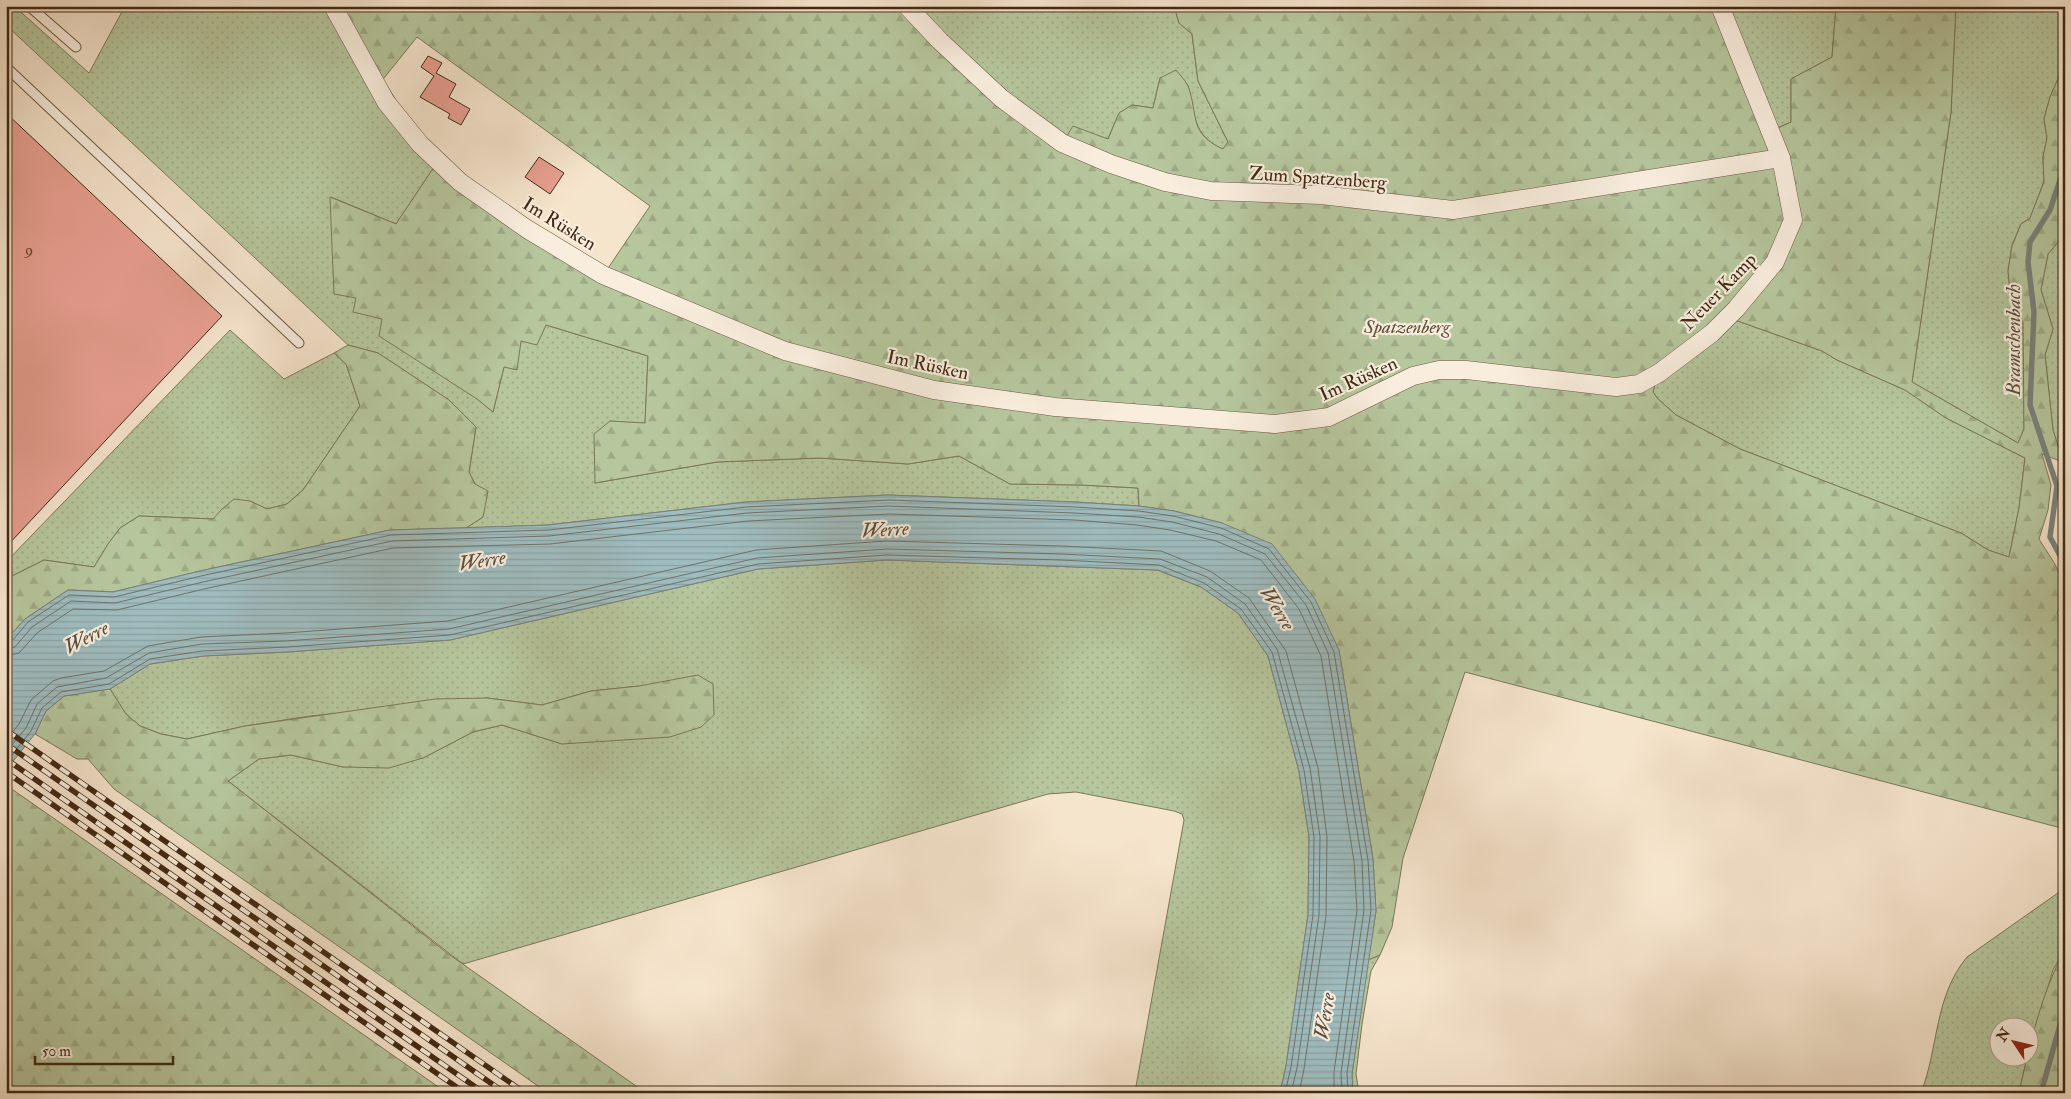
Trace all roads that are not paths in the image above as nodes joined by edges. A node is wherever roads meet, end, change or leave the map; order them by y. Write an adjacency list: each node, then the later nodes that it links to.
1 (29, 6): 5 (lane)
2 (333, 6): 9 (street, Im Rüsken)
3 (907, 6): 7 (street, Zum Spatzenberg)
4 (1720, 6): 7 (street, Neuer Kamp)
5 (76, 47)
6 (6, 67): 8 (lane)
7 (1781, 158): 9 (street, Neuer Kamp)
8 (299, 343)
9 (1639, 384)

